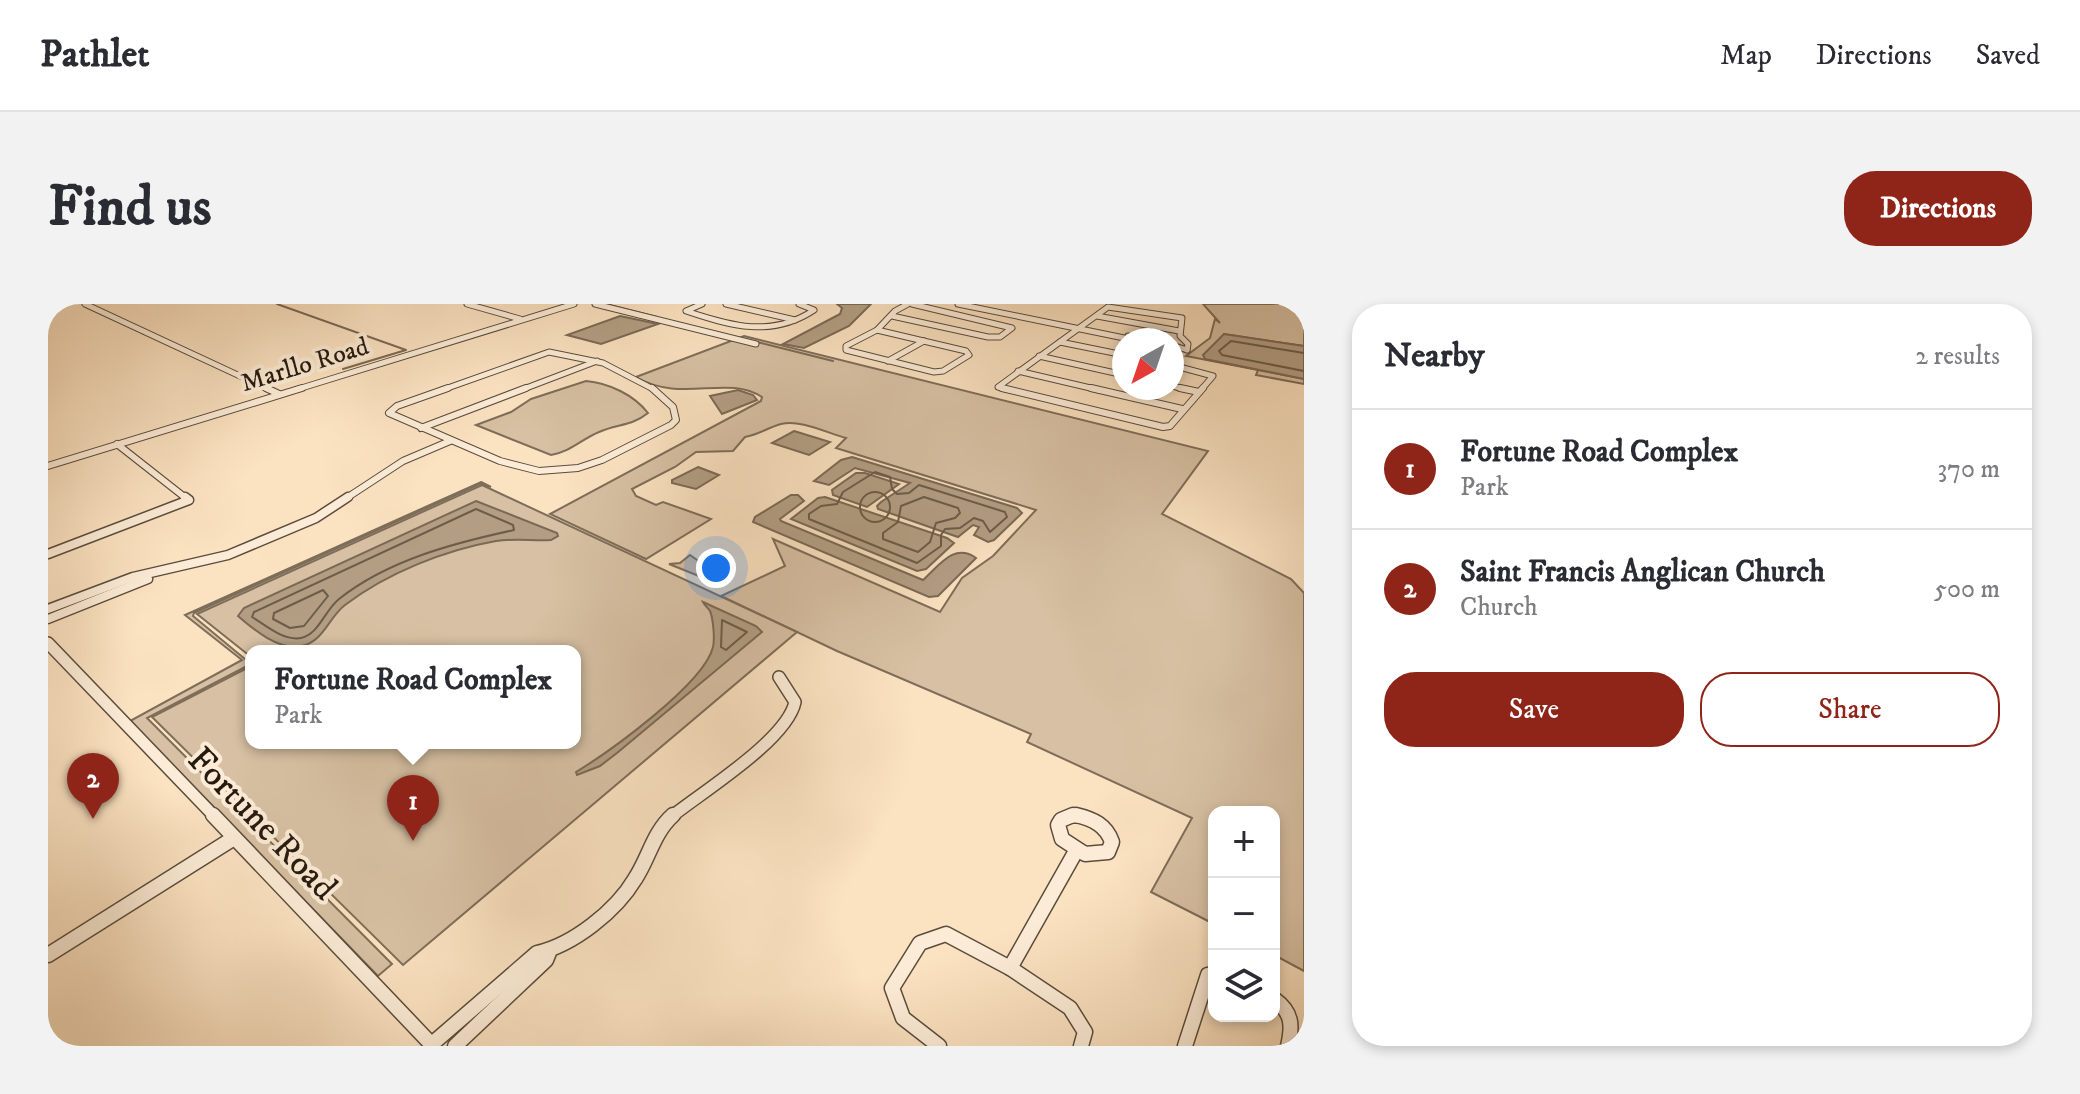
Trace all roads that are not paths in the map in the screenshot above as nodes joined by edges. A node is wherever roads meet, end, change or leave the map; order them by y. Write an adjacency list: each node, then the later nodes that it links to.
1 (85, 304): 35 (street)
2 (467, 304): 12 (street)
3 (574, 304): 12 (street, Marllo Road)
4 (595, 304): 22 (street)
5 (702, 304): 13 (street)
6 (726, 304): 13 (street)
7 (799, 304): 13 (street)
8 (910, 304): 10 (street); 10 (street)
9 (958, 304): 16 (street)
10 (892, 316): 17 (street)
11 (1097, 316): 14 (street); 15 (street); 16 (street)
12 (521, 320): 35 (street, Marllo Road)
13 (797, 320)
14 (1163, 328)
15 (1180, 328)
16 (1079, 329): 18 (street); 21 (street)
17 (877, 330): 20 (street); 29 (street)
18 (1112, 335)
19 (1184, 338): 24 (street)
20 (924, 341): 29 (street); 29 (street)
21 (1060, 342): 25 (street); 27 (street)
22 (756, 344)
23 (1184, 349): 24 (street)
24 (1187, 350): 26 (street)
25 (1112, 353)
26 (1184, 353)
27 (1039, 356): 31 (street); 32 (street)
28 (597, 361): 37 (street); 37 (street); 38 (street)
29 (888, 361)
30 (1184, 367): 34 (street)
31 (1018, 371): 36 (street); 36 (street)
32 (1112, 372)
33 (1184, 389): 34 (street)
34 (1199, 392): 36 (street)
35 (279, 394): 39 (street, Marllo Road)
36 (1182, 409)
37 (421, 428): 38 (street)
38 (454, 442): 42 (street)
39 (117, 444): 40 (street, Marllo Road); 41 (street)
40 (48, 466)
41 (48, 554)
42 (108, 590): 43 (street); 44 (street)
43 (48, 609)
44 (48, 619)
45 (48, 643): 47 (street, Fortune Road)
46 (779, 677): 49 (street)
47 (234, 838): 50 (street); 54 (street, Fortune Road)
48 (1076, 851): 51 (street)
49 (550, 950): 54 (street); 55 (street)
50 (48, 955)
51 (1010, 968): 56 (street); 57 (street)
52 (1208, 975): 58 (street)
53 (1280, 1003): 59 (street)
54 (432, 1045)
55 (455, 1046)
56 (939, 1046)
57 (1081, 1046)
58 (1185, 1046)
59 (1288, 1046)

